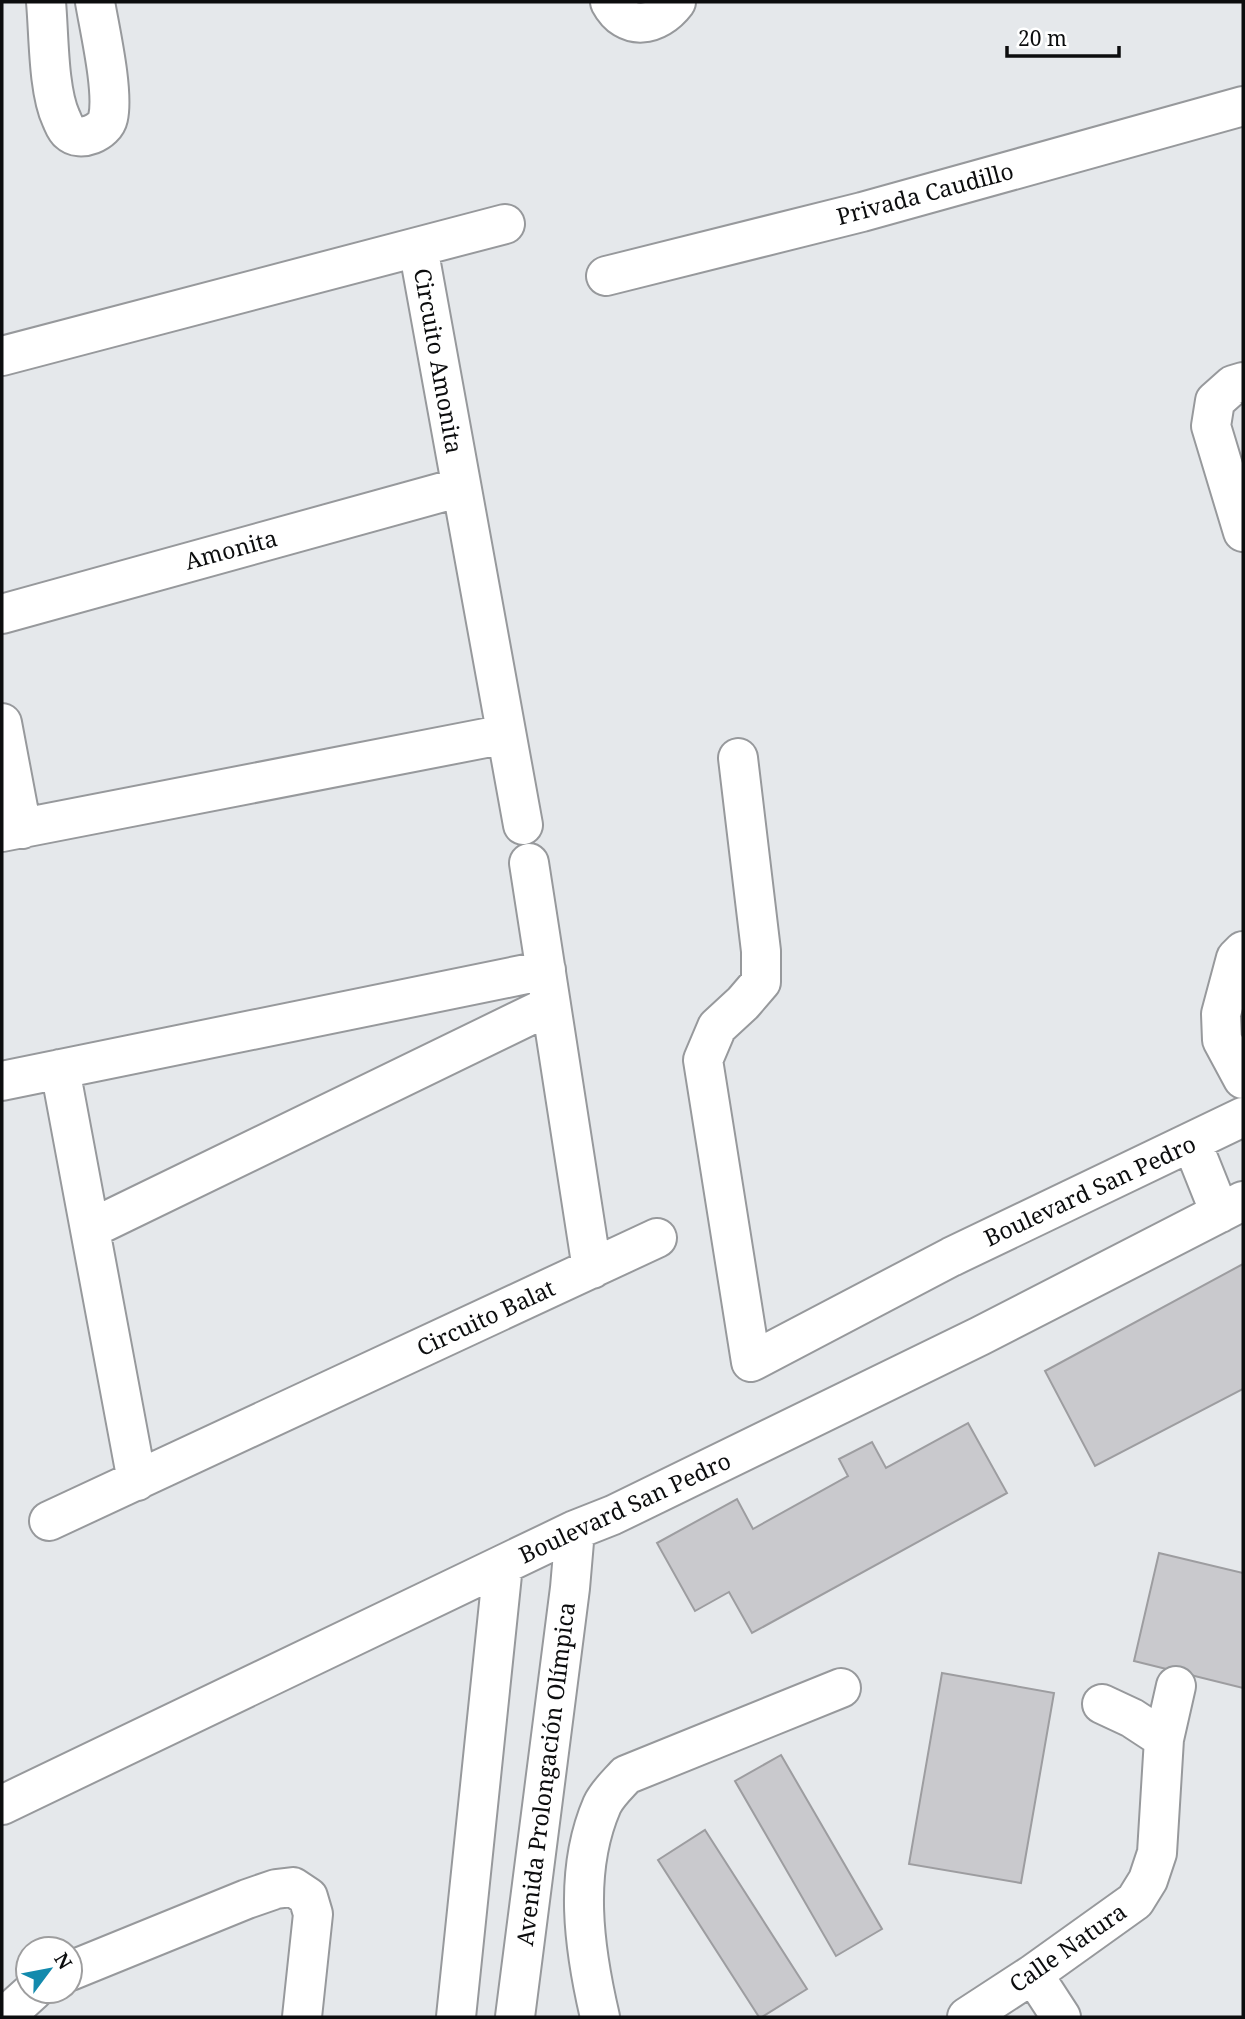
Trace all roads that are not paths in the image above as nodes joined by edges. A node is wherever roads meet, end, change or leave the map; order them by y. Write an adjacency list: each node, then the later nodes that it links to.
1 (47, 2): 2 (street)
2 (95, 2)
3 (610, 2): 4 (street)
4 (676, 2)
5 (1243, 106): 8 (street, Privada Caudillo)
6 (505, 224): 7 (street)
7 (418, 247): 9 (street, Circuito Amonita); 11 (street, Circuito Amonita)
8 (606, 275)
9 (2, 356)
10 (1243, 382): 12 (street)
11 (461, 487): 13 (street, Amonita); 15 (street, Circuito Amonita)
12 (1243, 532)
13 (2, 614)
14 (2, 723): 18 (street)
15 (506, 734): 17 (street, Circuito Amonita); 18 (street)
16 (738, 758): 26 (street, Boulevard San Pedro)
17 (523, 825)
18 (12, 830)
19 (529, 863): 21 (street)
20 (1243, 951): 23 (street)
21 (548, 988): 22 (street); 28 (street); 30 (street)
22 (60, 1069): 24 (street); 28 (street)
23 (1243, 1079)
24 (2, 1081)
25 (1243, 1117): 26 (street, Boulevard San Pedro)
26 (1192, 1143): 27 (street)
27 (1231, 1207): 33 (street, Boulevard San Pedro)
28 (90, 1229): 31 (street)
29 (657, 1238): 30 (street, Circuito Balat)
30 (592, 1269): 31 (street, Circuito Balat)
31 (137, 1481): 32 (street, Circuito Balat)
32 (49, 1521)
33 (575, 1530): 34 (street, Boulevard San Pedro); 43 (street, Avenida Prolongación Olímpica)
34 (503, 1565): 39 (street, Boulevard San Pedro); 42 (street)
35 (1176, 1686): 38 (street, Calle Natura)
36 (841, 1688): 45 (street)
37 (1102, 1704): 38 (street)
38 (1164, 1739): 41 (street, Calle Natura)
39 (2, 1805)
40 (84, 1964): 44 (street)
41 (1032, 1974): 46 (street, Calle Natura); 47 (street)
42 (457, 2000): 43 (street)
43 (517, 2003)
44 (302, 2017)
45 (600, 2017)
46 (967, 2017)
47 (1061, 2017)

